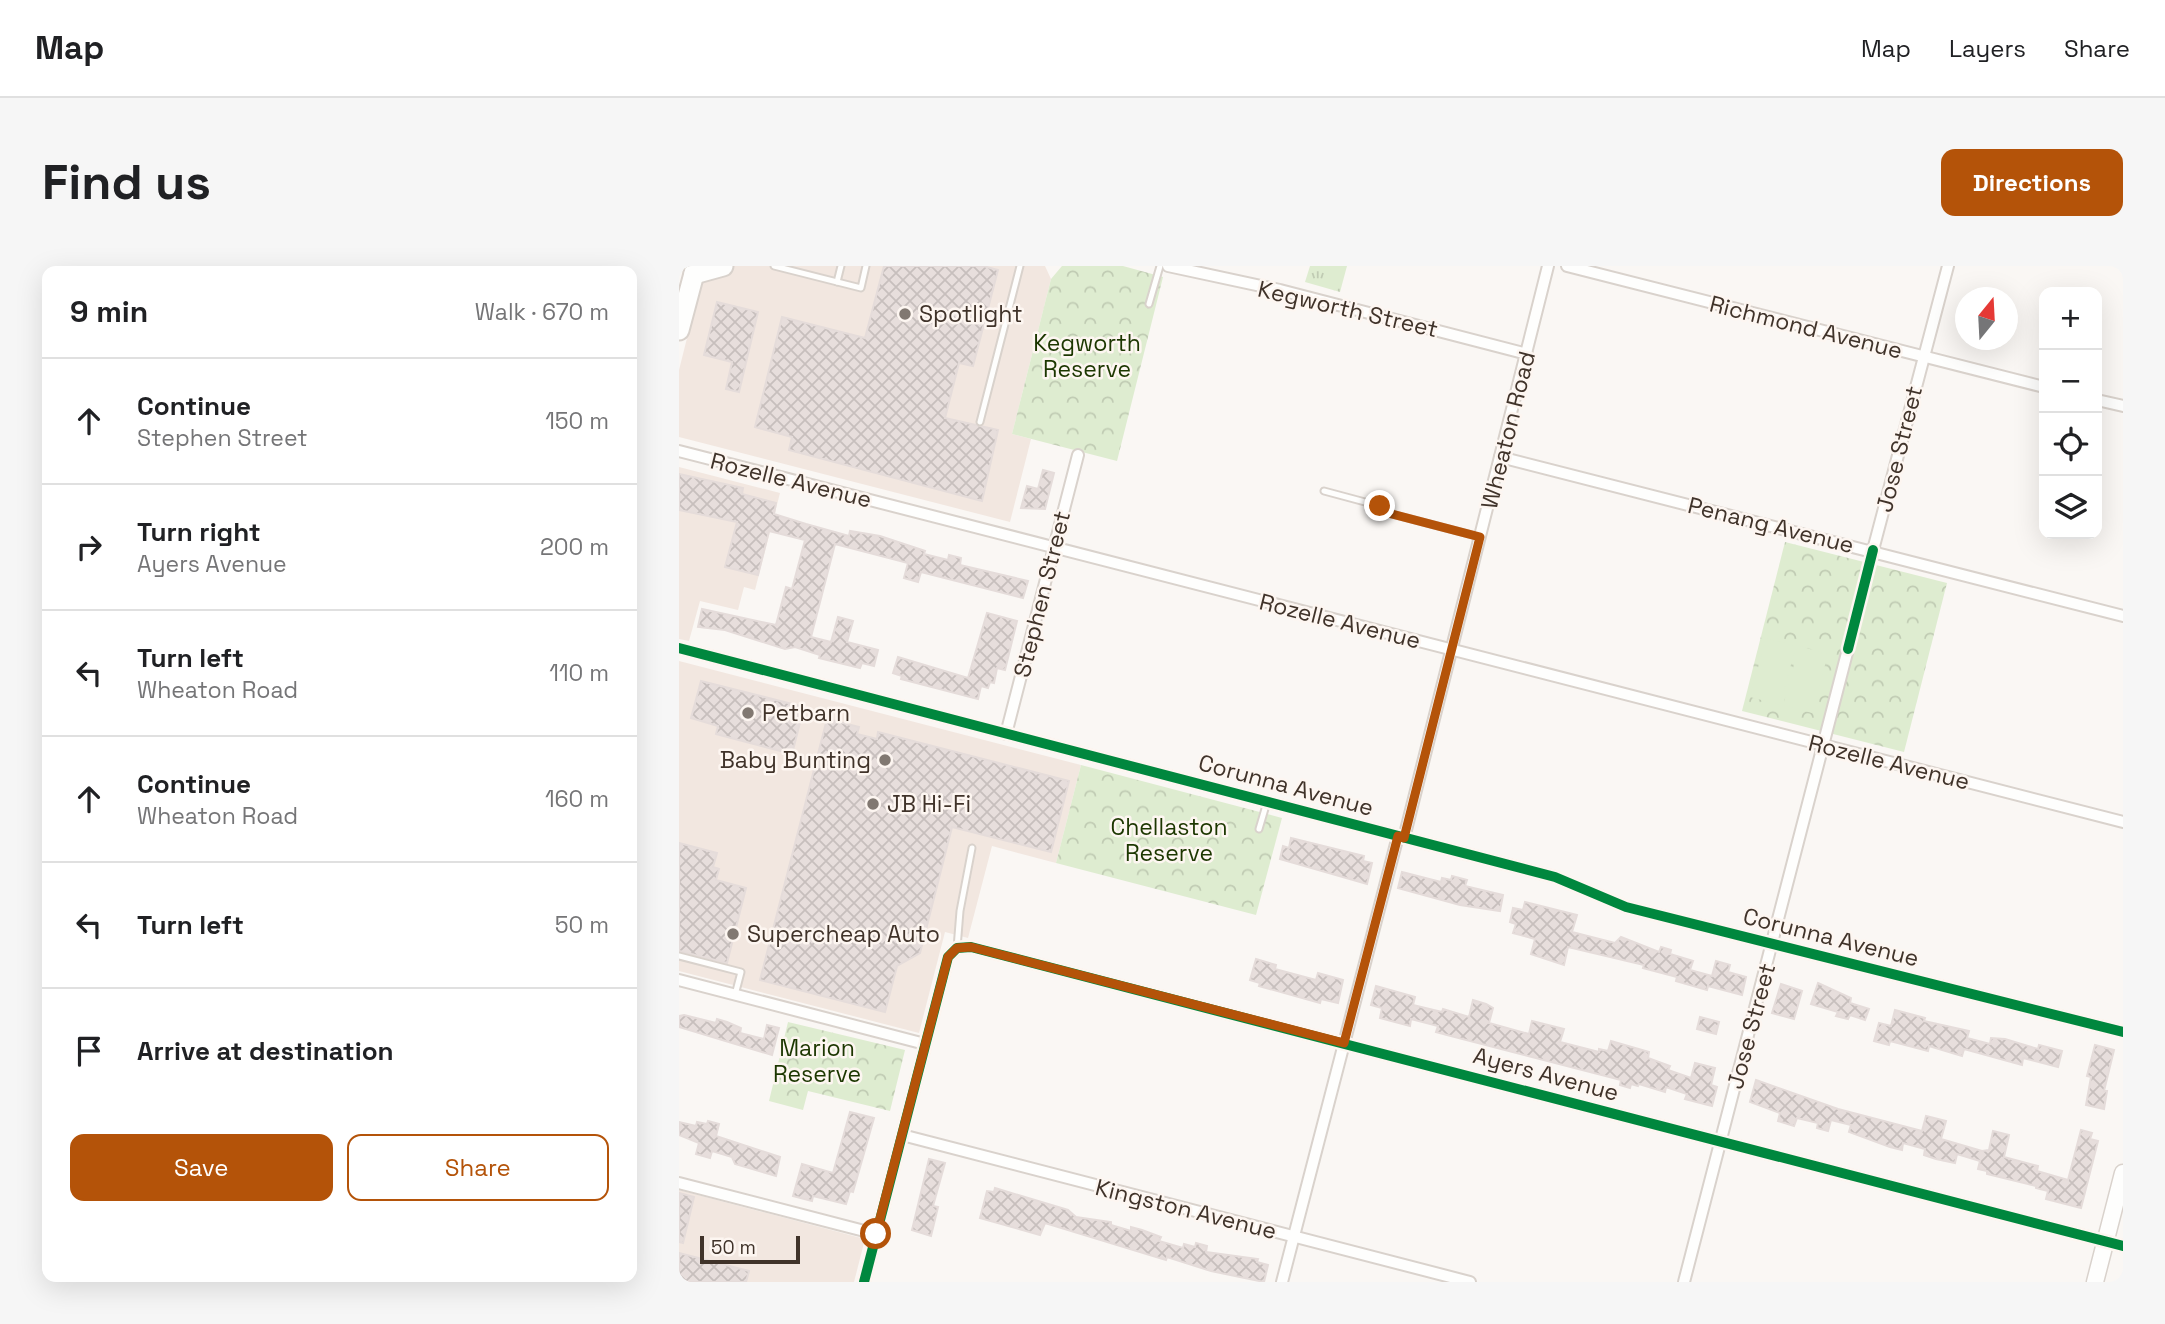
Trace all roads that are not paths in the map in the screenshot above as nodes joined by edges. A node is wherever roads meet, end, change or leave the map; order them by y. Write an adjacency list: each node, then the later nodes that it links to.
1 (723, 266): 12 (highway)
2 (774, 266): 13 (lane)
3 (806, 266): 13 (lane)
4 (841, 266): 14 (lane)
5 (866, 266): 14 (lane)
6 (1020, 266): 22 (lane)
7 (1160, 266): 15 (lane)
8 (1168, 266): 17 (street, Kegworth Street)
9 (1548, 266): 17 (street, Wheaton Road)
10 (1567, 266): 18 (street, Richmond Avenue)
11 (1948, 266): 18 (street, Jose Street)
12 (695, 270): 16 (highway)
13 (804, 274): 14 (lane)
14 (837, 282)
15 (1149, 304)
16 (679, 330)
17 (1527, 354): 25 (street, Wheaton Road)
18 (1922, 357): 19 (street, Richmond Avenue); 29 (street, Jose Street)
19 (2039, 386)
20 (2102, 401): 21 (street)
21 (2123, 407)
22 (979, 422)
23 (679, 451): 28 (street, Rozelle Avenue)
24 (1078, 455): 28 (street, Stephen Street)
25 (1500, 457): 27 (street, Wheaton Road); 29 (street, Penang Avenue)
26 (1325, 491): 27 (lane)
27 (1480, 537): 33 (street, Wheaton Road)
28 (1055, 548): 33 (street, Rozelle Avenue); 34 (street, Stephen Street)
29 (1873, 550): 30 (street, Penang Avenue)
30 (2123, 616)
31 (679, 648): 34 (street, Corunna Avenue)
32 (1848, 649): 35 (street, Jose Street)
33 (1453, 650): 35 (street, Rozelle Avenue); 39 (street, Wheaton Road)
34 (1006, 734): 36 (street, Corunna Avenue)
35 (1823, 745): 37 (street, Rozelle Avenue); 41 (street, Jose Street)
36 (1267, 802): 38 (lane); 39 (street, Corunna Avenue)
37 (2123, 822)
38 (1259, 829)
39 (1401, 837): 41 (street, Corunna Avenue); 47 (street, Wheaton Road)
40 (972, 848): 42 (lane)
41 (1772, 944): 46 (street, Corunna Avenue); 50 (street, Jose Street)
42 (957, 948): 47 (street, Ayers Avenue); 48 (street)
43 (679, 956): 45 (lane)
44 (679, 980): 45 (street)
45 (735, 995): 48 (street)
46 (2123, 1032)
47 (1344, 1043): 50 (street, Ayers Avenue); 54 (street, Wheaton Road)
48 (925, 1044): 49 (street)
49 (902, 1135): 53 (street); 54 (street, Kingston Avenue)
50 (1721, 1141): 55 (street, Ayers Avenue); 60 (street, Jose Street)
51 (2123, 1173): 55 (street)
52 (679, 1183): 53 (street)
53 (876, 1234): 57 (street)
54 (1294, 1236): 58 (street, Wheaton Road); 59 (street, Kingston Avenue)
55 (2105, 1241): 56 (street, Ayers Avenue); 61 (street)
56 (2123, 1246)
57 (864, 1282)
58 (1282, 1282)
59 (1470, 1282)
60 (1684, 1282)
61 (2095, 1282)

